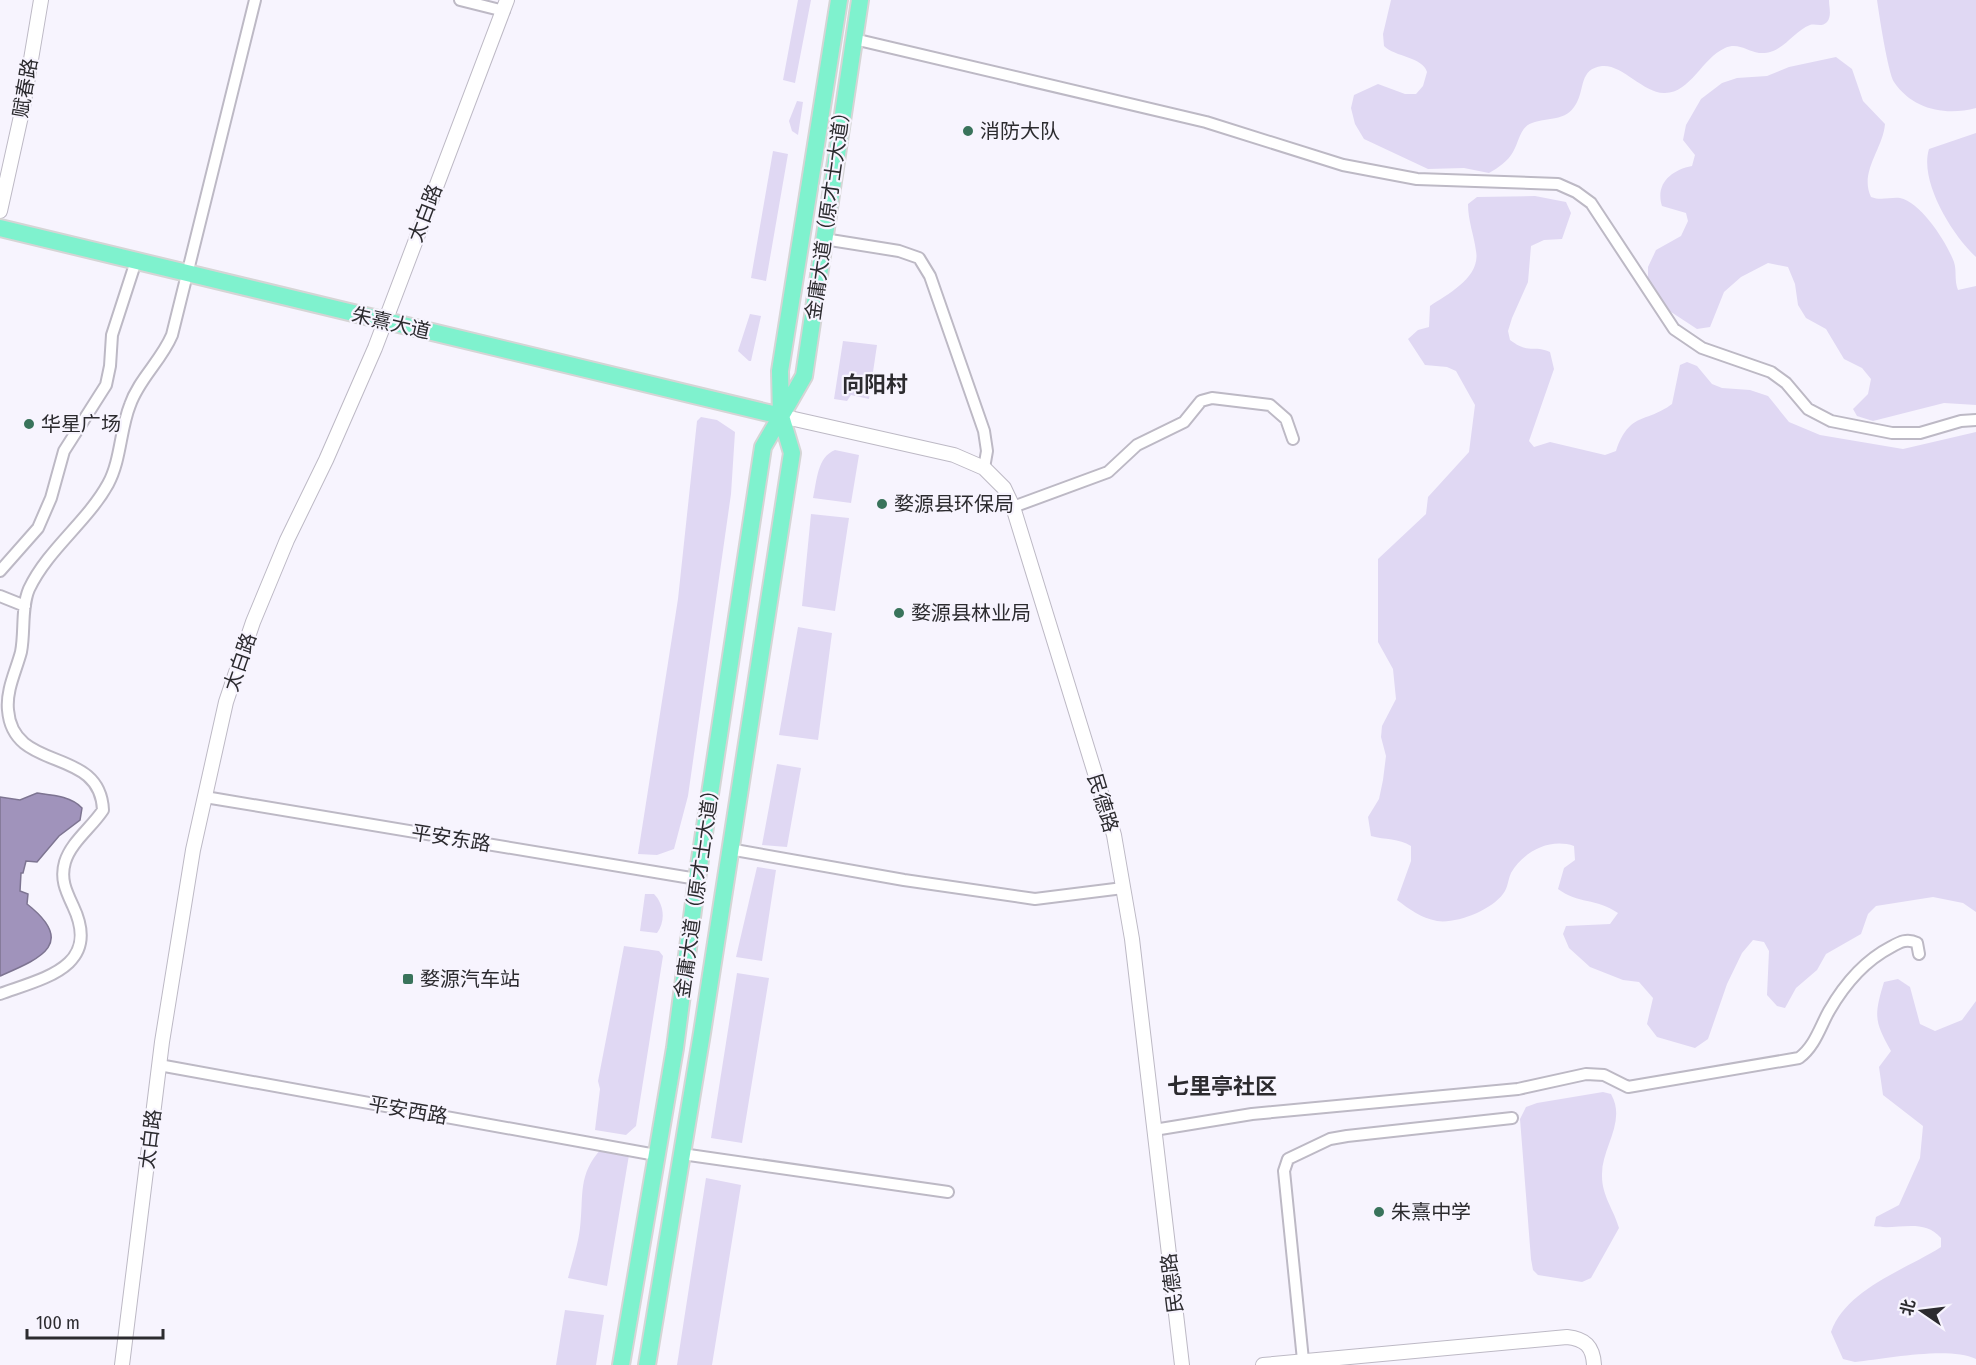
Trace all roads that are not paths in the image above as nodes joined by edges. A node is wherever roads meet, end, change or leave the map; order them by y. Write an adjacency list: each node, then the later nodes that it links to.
1 (41, 0): 8 (street, 赋春路)
2 (255, 0): 12 (street)
3 (460, 0): 6 (street)
4 (838, 0): 14 (main road, 金庸大道（原才士大道）)
5 (860, 0): 7 (main road, 金庸大道（原才士大道）)
6 (506, 5): 13 (street, 太白路)
7 (854, 39): 10 (main road, 金庸大道（原才士大道）); 15 (street)
8 (0, 211)
9 (0, 228): 11 (main road, 朱熹大道)
10 (825, 239): 14 (main road, 金庸大道（原才士大道）); 17 (street)
11 (136, 261): 12 (main road, 朱熹大道); 19 (street)
12 (189, 274): 13 (main road, 朱熹大道); 21 (street)
13 (384, 321): 14 (main road, 朱熹大道); 22 (street, 太白路)
14 (782, 416): 17 (street, 民德路); 23 (main road, 金庸大道（原才士大道）); 24 (main road, 金庸大道（原才士大道）)
15 (1976, 420)
16 (1293, 439): 18 (street)
17 (984, 468): 18 (street, 民德路)
18 (1013, 507): 25 (street, 民德路)
19 (0, 571)
20 (0, 596): 21 (street)
21 (25, 606): 27 (street)
22 (205, 797): 24 (street, 平安东路); 28 (street, 太白路)
23 (729, 849): 25 (street); 31 (main road, 金庸大道（原才士大道）)
24 (698, 879): 32 (main road, 金庸大道（原才士大道）)
25 (1123, 888): 30 (street, 民德路)
26 (1919, 954): 30 (street)
27 (0, 994)
28 (159, 1065): 32 (street, 平安西路); 35 (street, 太白路)
29 (1512, 1118): 34 (street)
30 (1154, 1130): 38 (street, 民德路)
31 (682, 1154): 33 (street); 37 (main road, 金庸大道（原才士大道）)
32 (656, 1155): 36 (main road, 金庸大道（原才士大道）)
33 (948, 1192)
34 (1304, 1360): 39 (street); 40 (street)
35 (122, 1365)
36 (621, 1365)
37 (647, 1365)
38 (1182, 1365)
39 (1263, 1365)
40 (1594, 1365)

